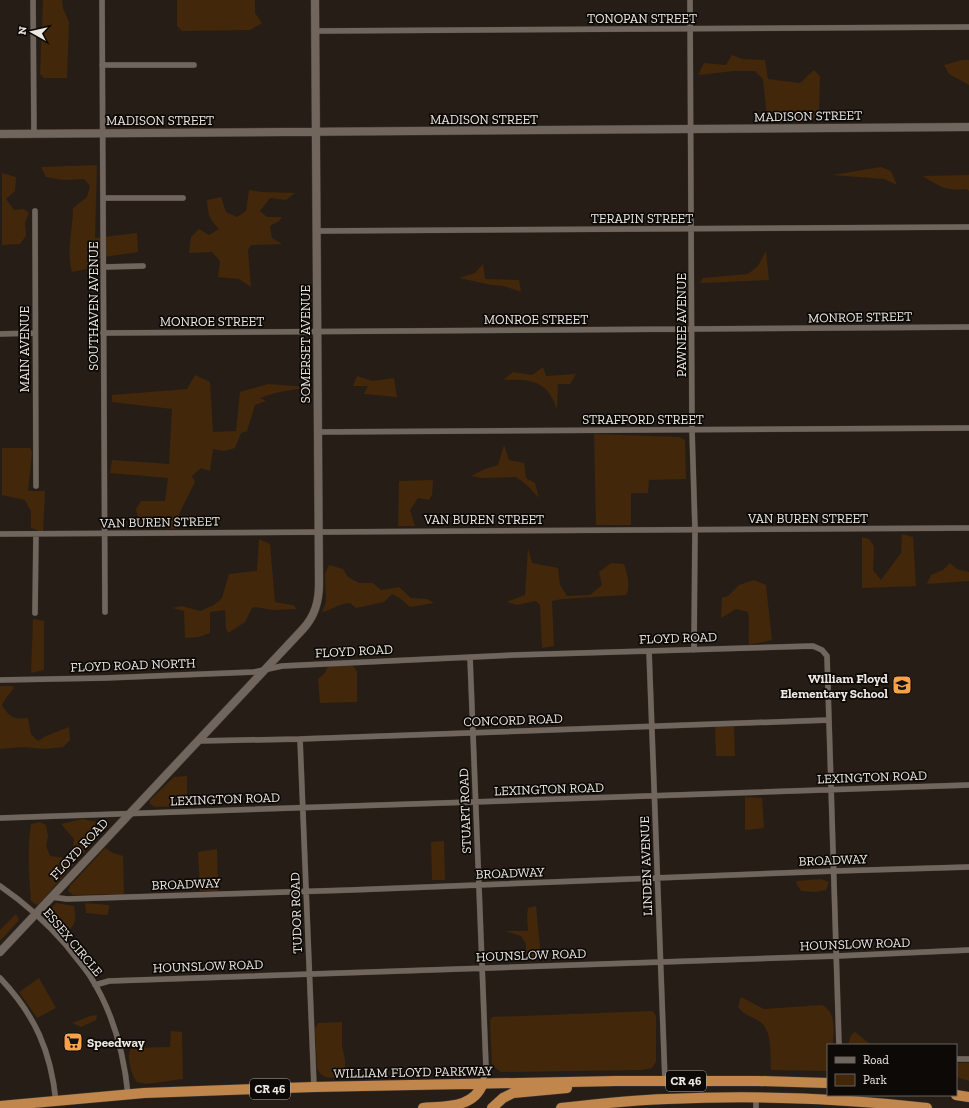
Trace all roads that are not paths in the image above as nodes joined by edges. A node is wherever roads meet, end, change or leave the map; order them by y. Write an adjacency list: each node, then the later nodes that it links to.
1 (33, 0): 15 (street)
2 (102, 0): 8 (street, SOUTHAVEN AVENUE)
3 (315, 0): 7 (street, SOMERSET AVENUE)
4 (690, 0): 6 (street, PAWNEE AVENUE)
5 (969, 28): 6 (street, TONOPAN STREET)
6 (691, 29): 7 (street, TONOPAN STREET); 11 (street, PAWNEE AVENUE)
7 (316, 31): 12 (street, SOMERSET AVENUE)
8 (102, 65): 9 (street); 13 (street, SOUTHAVEN AVENUE)
9 (194, 65)
10 (969, 127): 11 (street, MADISON STREET)
11 (691, 129): 12 (street, MADISON STREET); 20 (street, PAWNEE AVENUE)
12 (315, 131): 13 (street, MADISON STREET); 21 (street, SOMERSET AVENUE)
13 (102, 133): 15 (street, MADISON STREET); 16 (street, SOUTHAVEN AVENUE)
14 (0, 134): 15 (street, MADISON STREET)
15 (34, 134)
16 (103, 198): 17 (street); 23 (street, SOUTHAVEN AVENUE)
17 (183, 198)
18 (35, 211): 27 (street, MAIN AVENUE)
19 (969, 227): 20 (street, TERAPIN STREET)
20 (691, 229): 21 (street, TERAPIN STREET); 25 (street, PAWNEE AVENUE)
21 (316, 231): 26 (street, SOMERSET AVENUE)
22 (143, 266): 23 (street)
23 (104, 267): 28 (street, SOUTHAVEN AVENUE)
24 (969, 327): 25 (street, MONROE STREET)
25 (692, 330): 26 (street, MONROE STREET); 31 (street, PAWNEE AVENUE)
26 (317, 331): 28 (street, MONROE STREET); 32 (street, SOMERSET AVENUE)
27 (35, 333): 29 (street); 33 (street, MAIN AVENUE)
28 (103, 333): 39 (street, SOUTHAVEN AVENUE)
29 (0, 334)
30 (969, 428): 31 (street, STRAFFORD STREET)
31 (692, 430): 32 (street, STRAFFORD STREET); 35 (street, PAWNEE AVENUE)
32 (318, 432): 36 (street, SOMERSET AVENUE)
33 (36, 486)
34 (969, 528): 35 (street, VAN BUREN STREET)
35 (695, 529): 36 (street, VAN BUREN STREET); 42 (street, PAWNEE AVENUE)
36 (319, 532): 39 (street, VAN BUREN STREET); 45 (street, SOMERSET AVENUE)
37 (0, 534): 38 (street, VAN BUREN STREET)
38 (36, 534): 39 (street, VAN BUREN STREET); 41 (street)
39 (105, 534): 40 (street, SOUTHAVEN AVENUE)
40 (105, 612)
41 (36, 613)
42 (694, 650): 43 (street, FLOYD ROAD); 47 (street, FLOYD ROAD)
43 (649, 651): 44 (street, FLOYD ROAD); 48 (street, LINDEN AVENUE)
44 (470, 657): 45 (street, FLOYD ROAD); 49 (street, STUART ROAD)
45 (266, 669): 46 (street, FLOYD ROAD NORTH); 51 (street, FLOYD ROAD)
46 (0, 680)
47 (829, 720): 48 (street, CONCORD ROAD); 53 (street)
48 (652, 726): 49 (street, CONCORD ROAD); 54 (street, LINDEN AVENUE)
49 (473, 732): 50 (street, CONCORD ROAD); 55 (street, STUART ROAD)
50 (300, 739): 51 (street, CONCORD ROAD); 56 (street, TUDOR ROAD)
51 (197, 741): 57 (street, FLOYD ROAD)
52 (969, 785): 53 (street, LEXINGTON ROAD)
53 (831, 789): 54 (street, LEXINGTON ROAD); 60 (street)
54 (654, 795): 55 (street, LEXINGTON ROAD); 61 (street, LINDEN AVENUE)
55 (476, 803): 56 (street, LEXINGTON ROAD); 62 (street, STUART ROAD)
56 (303, 808): 57 (street, LEXINGTON ROAD); 64 (street, TUDOR ROAD)
57 (129, 814): 58 (street, LEXINGTON ROAD); 65 (street, FLOYD ROAD)
58 (0, 818)
59 (969, 867): 60 (street, BROADWAY)
60 (835, 871): 61 (street, BROADWAY); 69 (street)
61 (658, 878): 62 (street, BROADWAY); 70 (street, LINDEN AVENUE)
62 (479, 885): 64 (street, BROADWAY); 71 (street, STUART ROAD)
63 (0, 886): 66 (street, ESSEX CIRCLE)
64 (306, 891): 65 (street, BROADWAY); 72 (street, TUDOR ROAD)
65 (51, 897): 66 (street, FLOYD ROAD)
66 (36, 913): 68 (street, FLOYD ROAD); 74 (street, ESSEX CIRCLE)
67 (969, 950): 69 (street, HOUNSLOW ROAD)
68 (0, 952)
69 (837, 956): 70 (street, HOUNSLOW ROAD); 75 (street)
70 (661, 961): 71 (street, HOUNSLOW ROAD); 79 (street, LINDEN AVENUE)
71 (482, 968): 72 (street, HOUNSLOW ROAD); 80 (street, STUART ROAD)
72 (309, 974): 74 (street, HOUNSLOW ROAD); 82 (street, TUDOR ROAD)
73 (0, 978): 87 (street)
74 (95, 985): 83 (street, ESSEX CIRCLE)
75 (840, 1044)
76 (969, 1058): 77 (street)
77 (957, 1059)
78 (616, 1081): 79 (highway, WILLIAM FLOYD PARKWAY / CR 46); 80 (highway, WILLIAM FLOYD PARKWAY / CR 46); 90 (highway)
79 (665, 1081): 81 (highway, WILLIAM FLOYD PARKWAY / CR 46)
80 (483, 1083): 82 (highway, WILLIAM FLOYD PARKWAY / CR 46); 89 (highway)
81 (827, 1083)
82 (314, 1087): 83 (highway, WILLIAM FLOYD PARKWAY / CR 46)
83 (128, 1094): 87 (highway, WILLIAM FLOYD PARKWAY / CR 46)
84 (957, 1095): 86 (highway)
85 (756, 1097): 91 (highway, CR 46); 92 (street); 93 (highway, CR 46)
86 (969, 1097)
87 (56, 1102): 88 (highway, WILLIAM FLOYD PARKWAY / CR 46)
88 (0, 1106)
89 (423, 1108)
90 (492, 1108)
91 (561, 1108)
92 (756, 1108)
93 (927, 1108)

